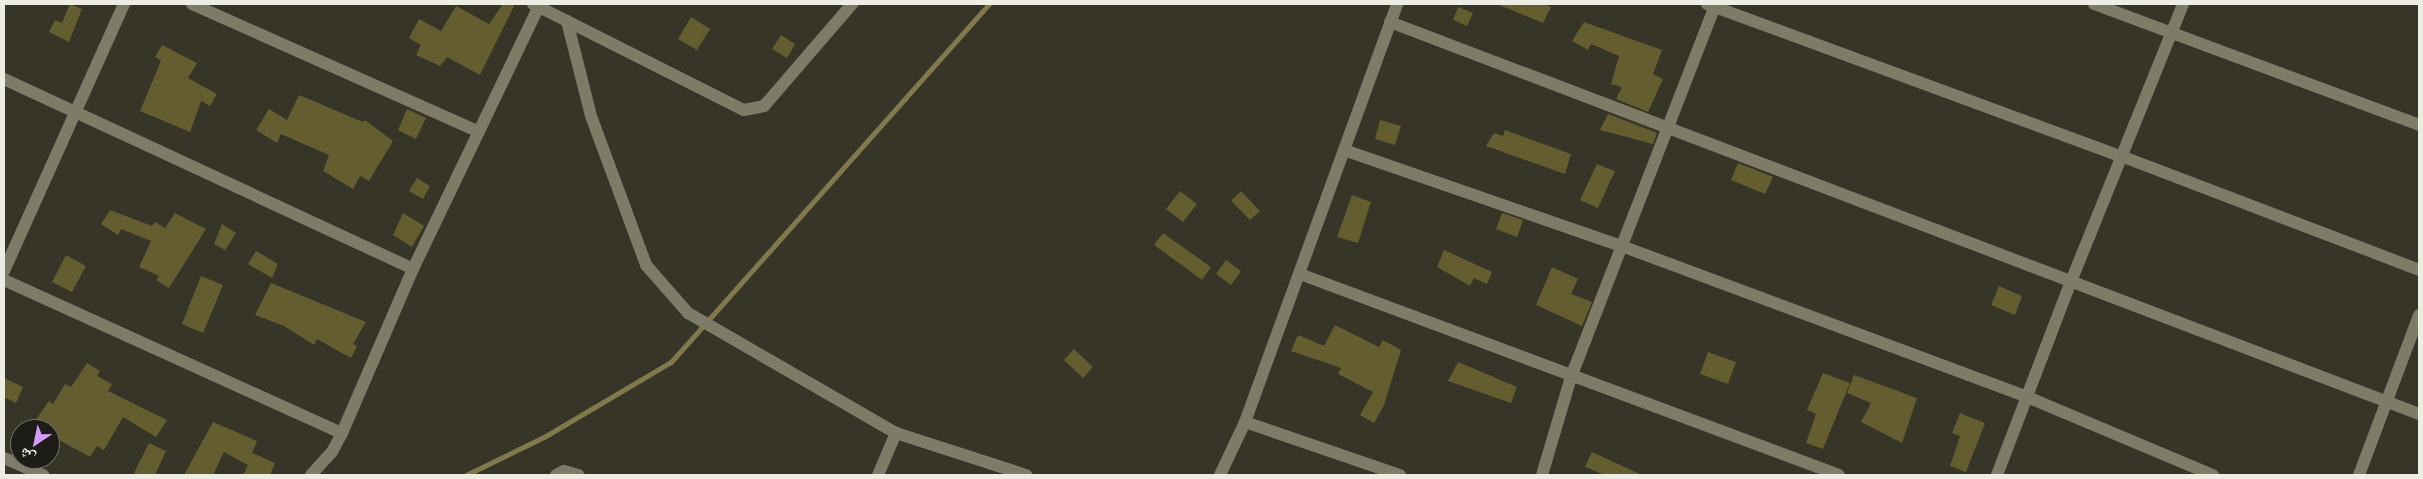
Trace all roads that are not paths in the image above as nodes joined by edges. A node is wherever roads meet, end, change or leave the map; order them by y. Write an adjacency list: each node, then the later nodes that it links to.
1 (124, 4): 13 (street)
2 (192, 4): 16 (street)
3 (852, 4): 9 (street)
4 (1397, 4): 10 (street)
5 (2094, 4): 11 (street)
6 (2183, 4): 11 (street)
7 (537, 5): 9 (street); 16 (street)
8 (1713, 5): 14 (street); 18 (street)
9 (567, 22): 33 (street)
10 (1390, 22): 14 (street); 17 (street)
11 (2171, 33): 15 (street); 18 (street)
12 (4, 79): 13 (street)
13 (76, 110): 20 (street); 22 (street)
14 (1668, 126): 19 (street); 24 (street)
15 (2419, 126)
16 (479, 132): 20 (street)
17 (1344, 150): 19 (street); 23 (street)
18 (2121, 156): 21 (street); 24 (street)
19 (1619, 245): 27 (street); 28 (street)
20 (413, 269): 32 (street)
21 (2419, 270)
22 (4, 271)
23 (1300, 274): 27 (street); 31 (street)
24 (2072, 279): 28 (street); 29 (street)
25 (4, 280): 32 (street)
26 (2419, 314): 29 (street)
27 (1571, 376): 43 (street); 44 (street)
28 (2027, 397): 45 (street); 46 (street)
29 (2388, 402): 30 (street); 47 (street)
30 (2419, 414)
31 (1245, 422): 41 (street); 42 (street)
32 (342, 432): 36 (street)
33 (896, 434): 39 (street); 40 (street)
34 (4, 458): 35 (street)
35 (43, 475)
36 (311, 475)
37 (556, 475): 38 (street)
38 (578, 475)
39 (878, 475)
40 (1026, 475)
41 (1220, 475)
42 (1400, 475)
43 (1542, 475)
44 (1839, 475)
45 (1997, 475)
46 (2213, 475)
47 (2359, 475)

